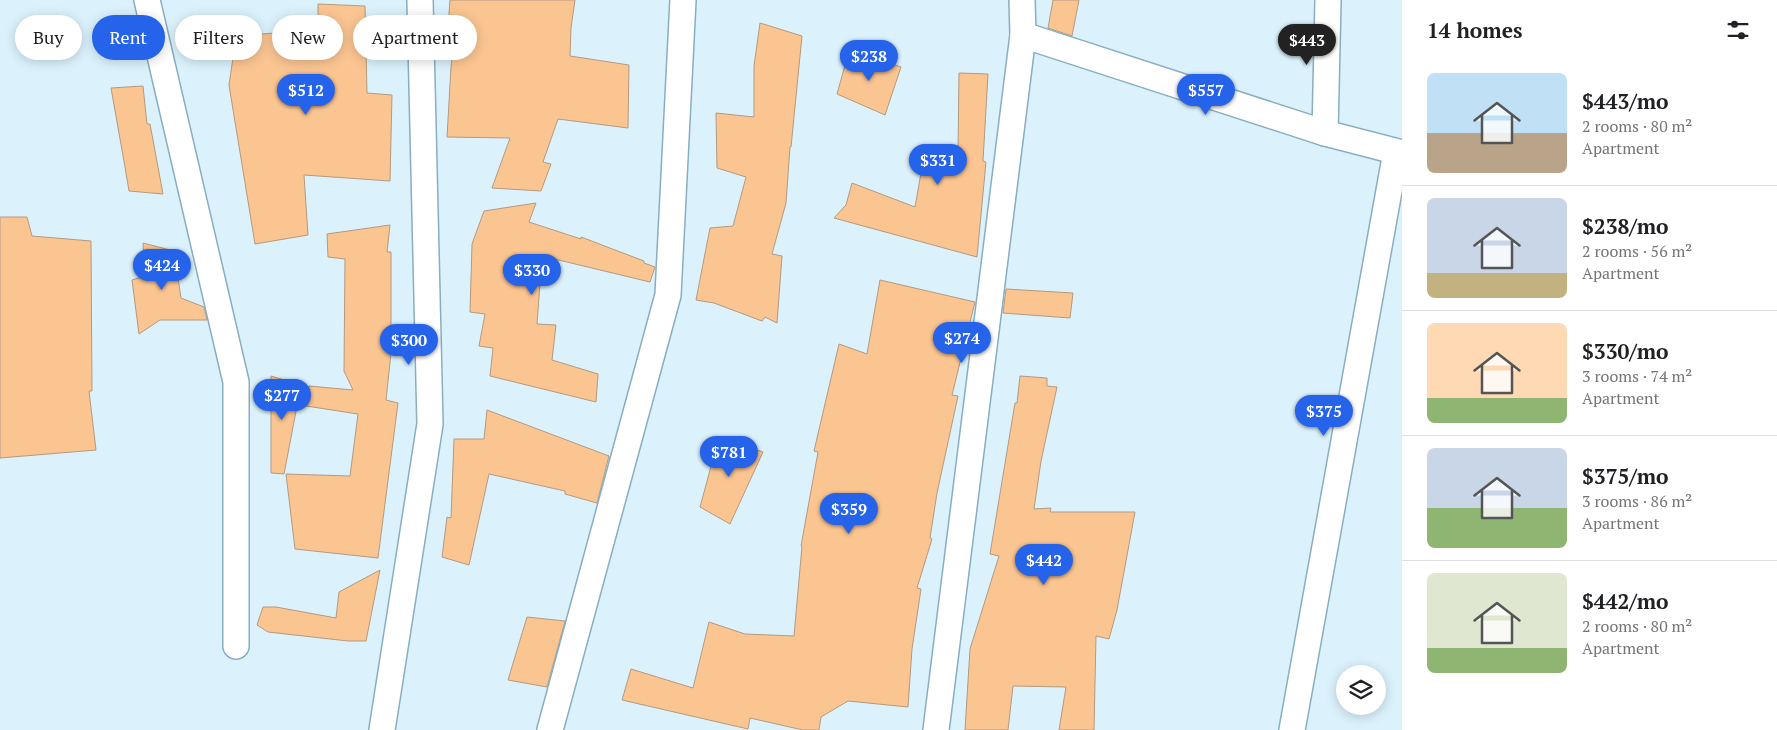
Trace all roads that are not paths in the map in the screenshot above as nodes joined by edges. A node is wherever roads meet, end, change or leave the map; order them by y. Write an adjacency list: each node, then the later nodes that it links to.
1 (147, 0): 9 (street)
2 (420, 0): 10 (street)
3 (683, 0): 11 (street)
4 (1022, 0): 6 (street)
5 (1328, 0): 7 (street)
6 (1023, 35): 7 (street); 12 (street)
7 (1325, 133): 8 (street)
8 (1399, 153): 13 (street)
9 (236, 646)
10 (382, 730)
11 (550, 730)
12 (936, 730)
13 (1292, 730)

